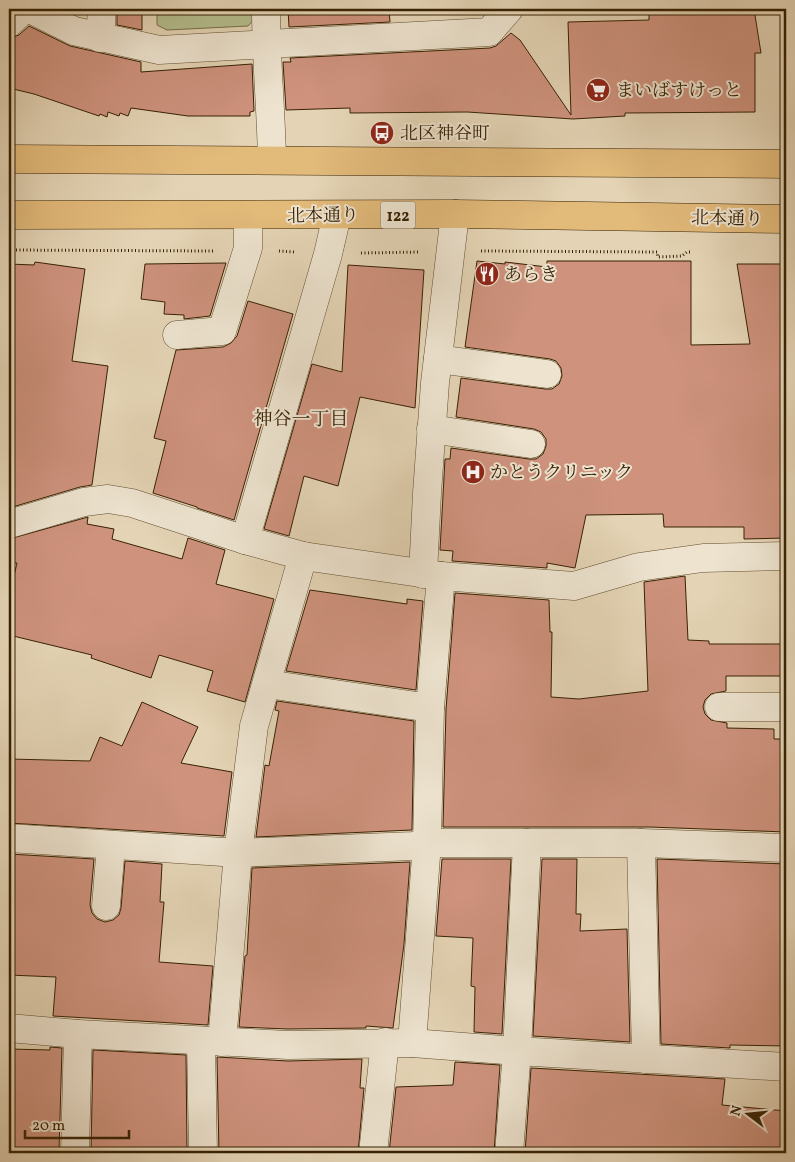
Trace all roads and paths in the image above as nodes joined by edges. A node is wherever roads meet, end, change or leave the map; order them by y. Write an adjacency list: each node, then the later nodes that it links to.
1 (24, 9): 6 (street)
2 (30, 9): 7 (street)
3 (102, 9): 7 (street)
4 (266, 9): 8 (street)
5 (509, 9): 8 (street)
6 (9, 23)
7 (100, 38): 8 (street)
8 (266, 46): 10 (street)
9 (9, 158): 10 (highway)
10 (272, 159): 11 (highway)
11 (786, 164)
12 (456, 214): 14 (highway, 北本通り / 122); 16 (highway, 北本通り / 122); 19 (street)
13 (9, 215): 15 (highway, 北本通り / 122)
14 (337, 215): 15 (highway, 北本通り / 122); 21 (street)
15 (248, 216): 17 (street)
16 (786, 219)
17 (248, 248): 18 (path); 21 (path); 22 (street)
18 (9, 250)
19 (451, 251): 20 (path); 21 (path); 23 (street)
20 (696, 252)
21 (328, 254): 28 (street)
22 (177, 335)
23 (438, 359): 24 (street); 25 (street)
24 (547, 374)
25 (431, 429): 26 (street); 31 (street)
26 (531, 444)
27 (9, 524): 28 (street)
28 (245, 540): 29 (street)
29 (303, 556): 31 (street); 32 (street)
30 (786, 556): 31 (street)
31 (432, 575): 35 (street)
32 (267, 684): 35 (street); 42 (street)
33 (719, 707): 34 (street)
34 (786, 707)
35 (430, 708): 37 (street)
36 (9, 838): 40 (street)
37 (427, 843): 38 (street); 42 (street); 48 (street)
38 (527, 843): 39 (street); 49 (street)
39 (641, 843): 41 (street); 50 (street)
40 (111, 844): 42 (street); 43 (street)
41 (786, 848)
42 (238, 853): 46 (street)
43 (106, 906)
44 (9, 1028): 45 (street)
45 (78, 1034): 46 (street); 52 (street)
46 (211, 1042): 47 (street); 53 (street)
47 (385, 1042): 48 (street); 54 (street)
48 (412, 1043): 49 (street)
49 (517, 1051): 50 (street); 55 (street)
50 (646, 1058): 51 (street)
51 (786, 1067)
52 (75, 1153)
53 (203, 1153)
54 (373, 1153)
55 (509, 1153)

